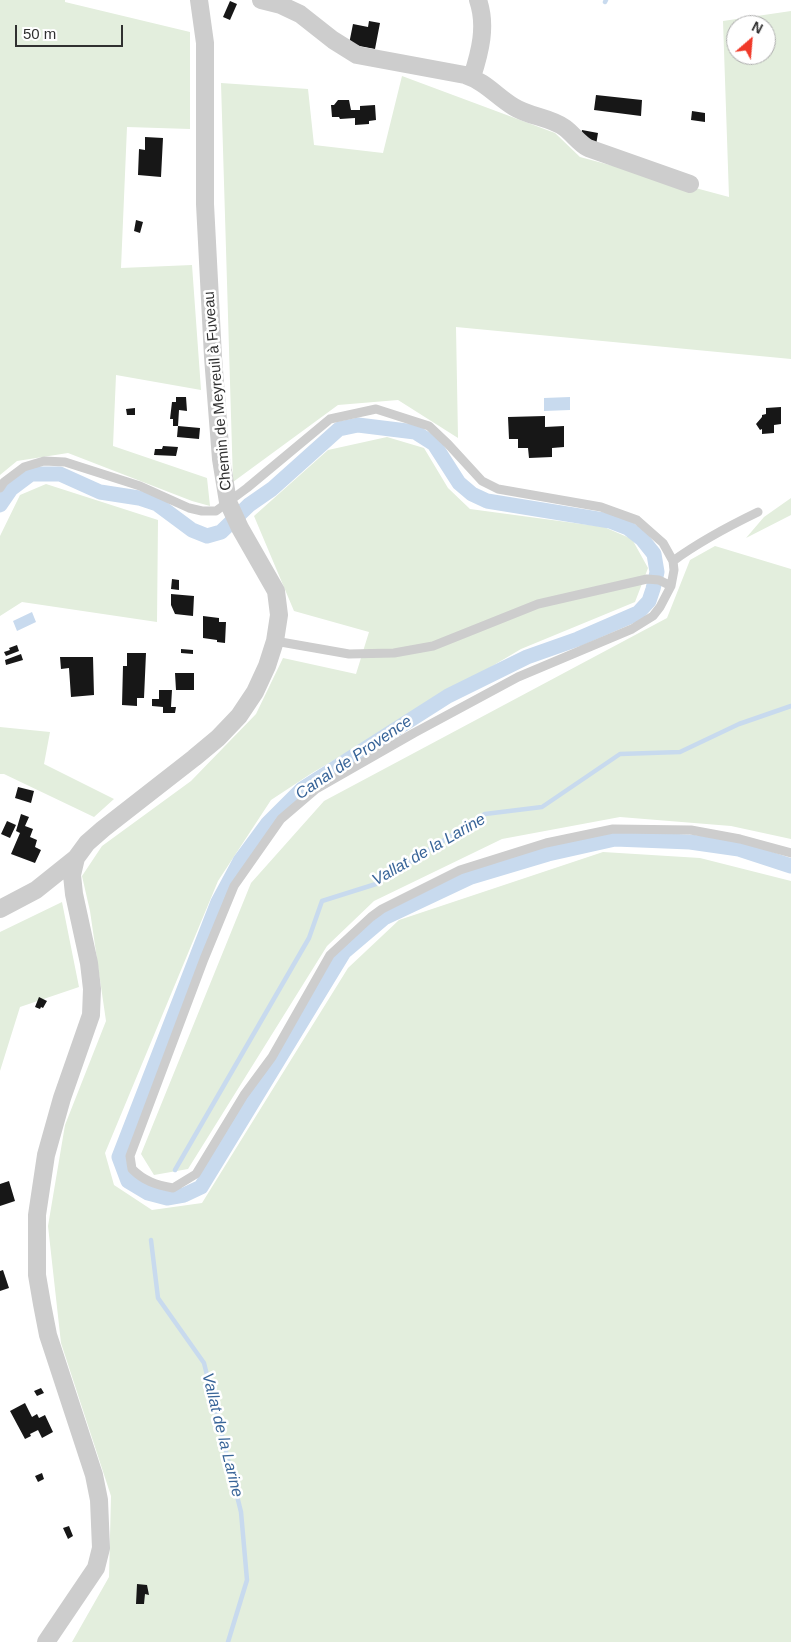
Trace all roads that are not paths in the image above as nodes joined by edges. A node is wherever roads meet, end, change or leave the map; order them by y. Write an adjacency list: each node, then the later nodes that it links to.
1 (199, 0): 7 (street, Chemin de Meyreuil à Fuveau)
2 (261, 0): 4 (street)
3 (478, 0): 4 (street)
4 (472, 77): 5 (street)
5 (690, 184)
6 (0, 488): 7 (lane)
7 (228, 502): 9 (lane); 11 (street, Chemin de Meyreuil à Fuveau)
8 (758, 512): 9 (lane)
9 (673, 561): 10 (lane)
10 (671, 586): 11 (lane); 12 (lane)
11 (275, 641): 13 (street, Chemin de Meyreuil à Fuveau)
12 (791, 853)
13 (76, 858): 14 (street, Chemin de Meyreuil à Fuveau); 15 (street)
14 (0, 909)
15 (46, 1642)

